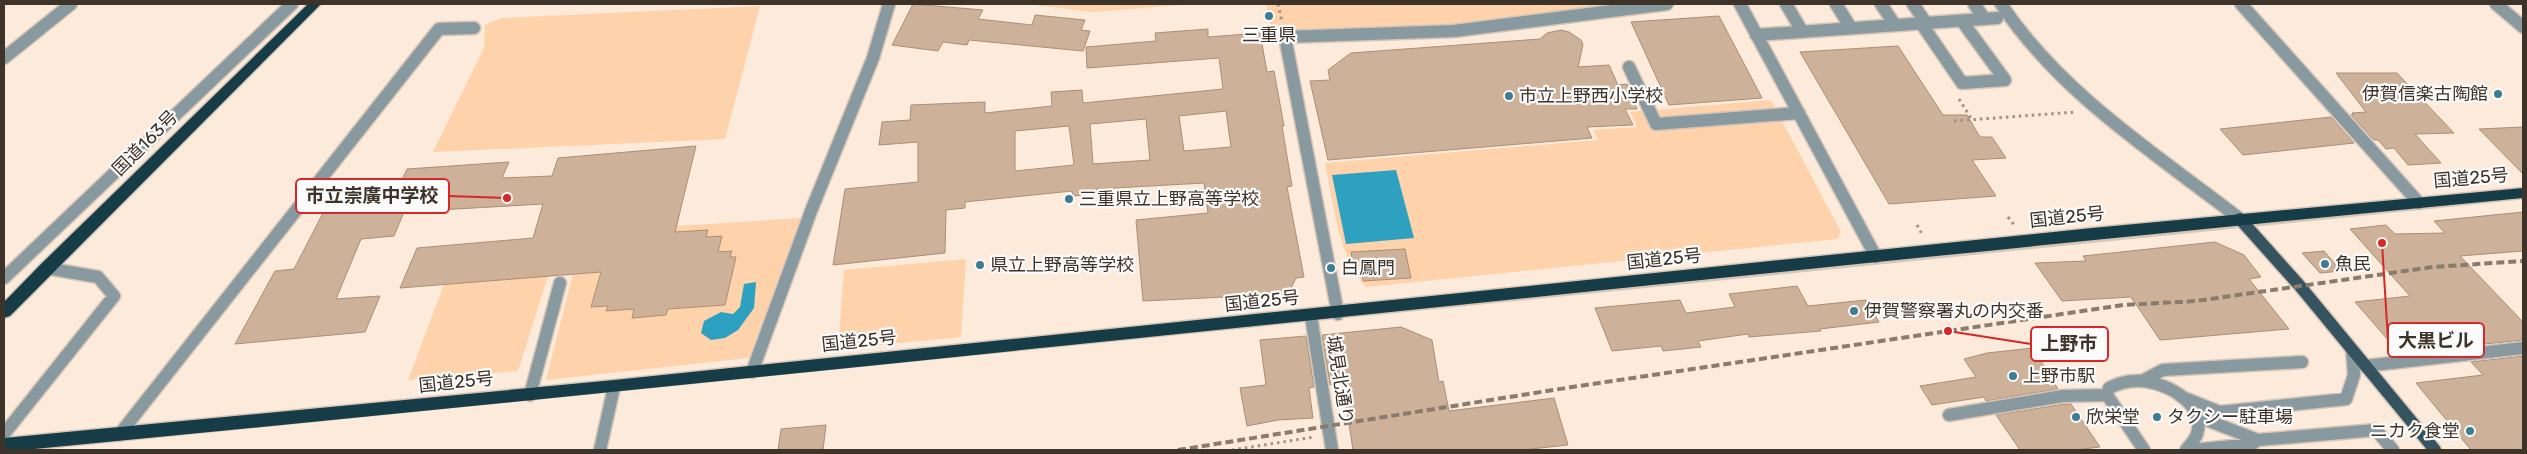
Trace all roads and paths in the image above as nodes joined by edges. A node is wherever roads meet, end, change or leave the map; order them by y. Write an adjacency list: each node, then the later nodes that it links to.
1 (71, 4): 25 (street)
2 (292, 4): 41 (street)
3 (315, 4): 40 (highway, 国道163号)
4 (889, 4): 50 (street)
5 (1667, 4): 44 (street)
6 (1740, 4): 24 (street)
7 (1786, 4): 23 (street)
8 (1836, 4): 22 (street)
9 (1881, 4): 19 (street)
10 (1913, 4): 18 (street)
11 (1974, 4): 16 (street)
12 (2001, 4): 35 (street)
13 (2242, 4): 33 (street)
14 (2496, 4): 20 (street)
15 (1997, 18): 16 (street)
16 (1985, 19): 17 (street)
17 (1962, 21): 18 (street); 18 (street)
18 (1923, 23): 19 (street)
19 (1894, 25): 22 (street)
20 (2523, 27)
21 (474, 28): 59 (street)
22 (1851, 28): 23 (street)
23 (1802, 31): 24 (street)
24 (1756, 35): 29 (street)
25 (4, 58)
26 (1629, 67): 29 (street)
27 (1962, 104): 30 (path)
28 (2085, 111): 30 (path)
29 (1798, 113): 39 (street)
30 (1972, 120): 31 (path)
31 (1954, 121)
32 (2523, 194): 33 (highway, 国道25号)
33 (2419, 203): 35 (highway, 国道25号)
34 (2008, 217): 37 (path)
35 (2240, 219): 39 (highway, 国道25号); 47 (main road)
36 (1917, 225): 38 (path)
37 (2016, 227)
38 (1923, 236)
39 (1876, 257): 44 (highway, 国道25号)
40 (46, 268): 43 (highway, 国道163号); 58 (street)
41 (4, 278)
42 (560, 283): 53 (street)
43 (4, 312)
44 (1338, 314): 45 (highway, 国道25号)
45 (1311, 316): 50 (highway, 国道25号); 60 (street, 城見北通り)
46 (2523, 348): 49 (street)
47 (2352, 350): 49 (main road); 55 (street)
48 (2302, 362): 51 (street)
49 (2365, 366): 70 (main road)
50 (752, 372): 52 (highway, 国道25号)
51 (2144, 380): 54 (street); 55 (street)
52 (614, 387): 53 (highway, 国道25号); 63 (street)
53 (530, 395): 59 (highway, 国道25号)
54 (2107, 395): 56 (street); 66 (street)
55 (2182, 397): 57 (street)
56 (1950, 415)
57 (2196, 416): 61 (street); 67 (street)
58 (4, 434)
59 (119, 435): 62 (highway, 国道25号)
60 (1330, 435): 64 (path); 65 (street, 城見北通り)
61 (2258, 440): 68 (street); 69 (street)
62 (4, 444)
63 (600, 450)
64 (1232, 450)
65 (1332, 450)
66 (2144, 450)
67 (2186, 450)
68 (2193, 450)
69 (2393, 450)
70 (2435, 450)

